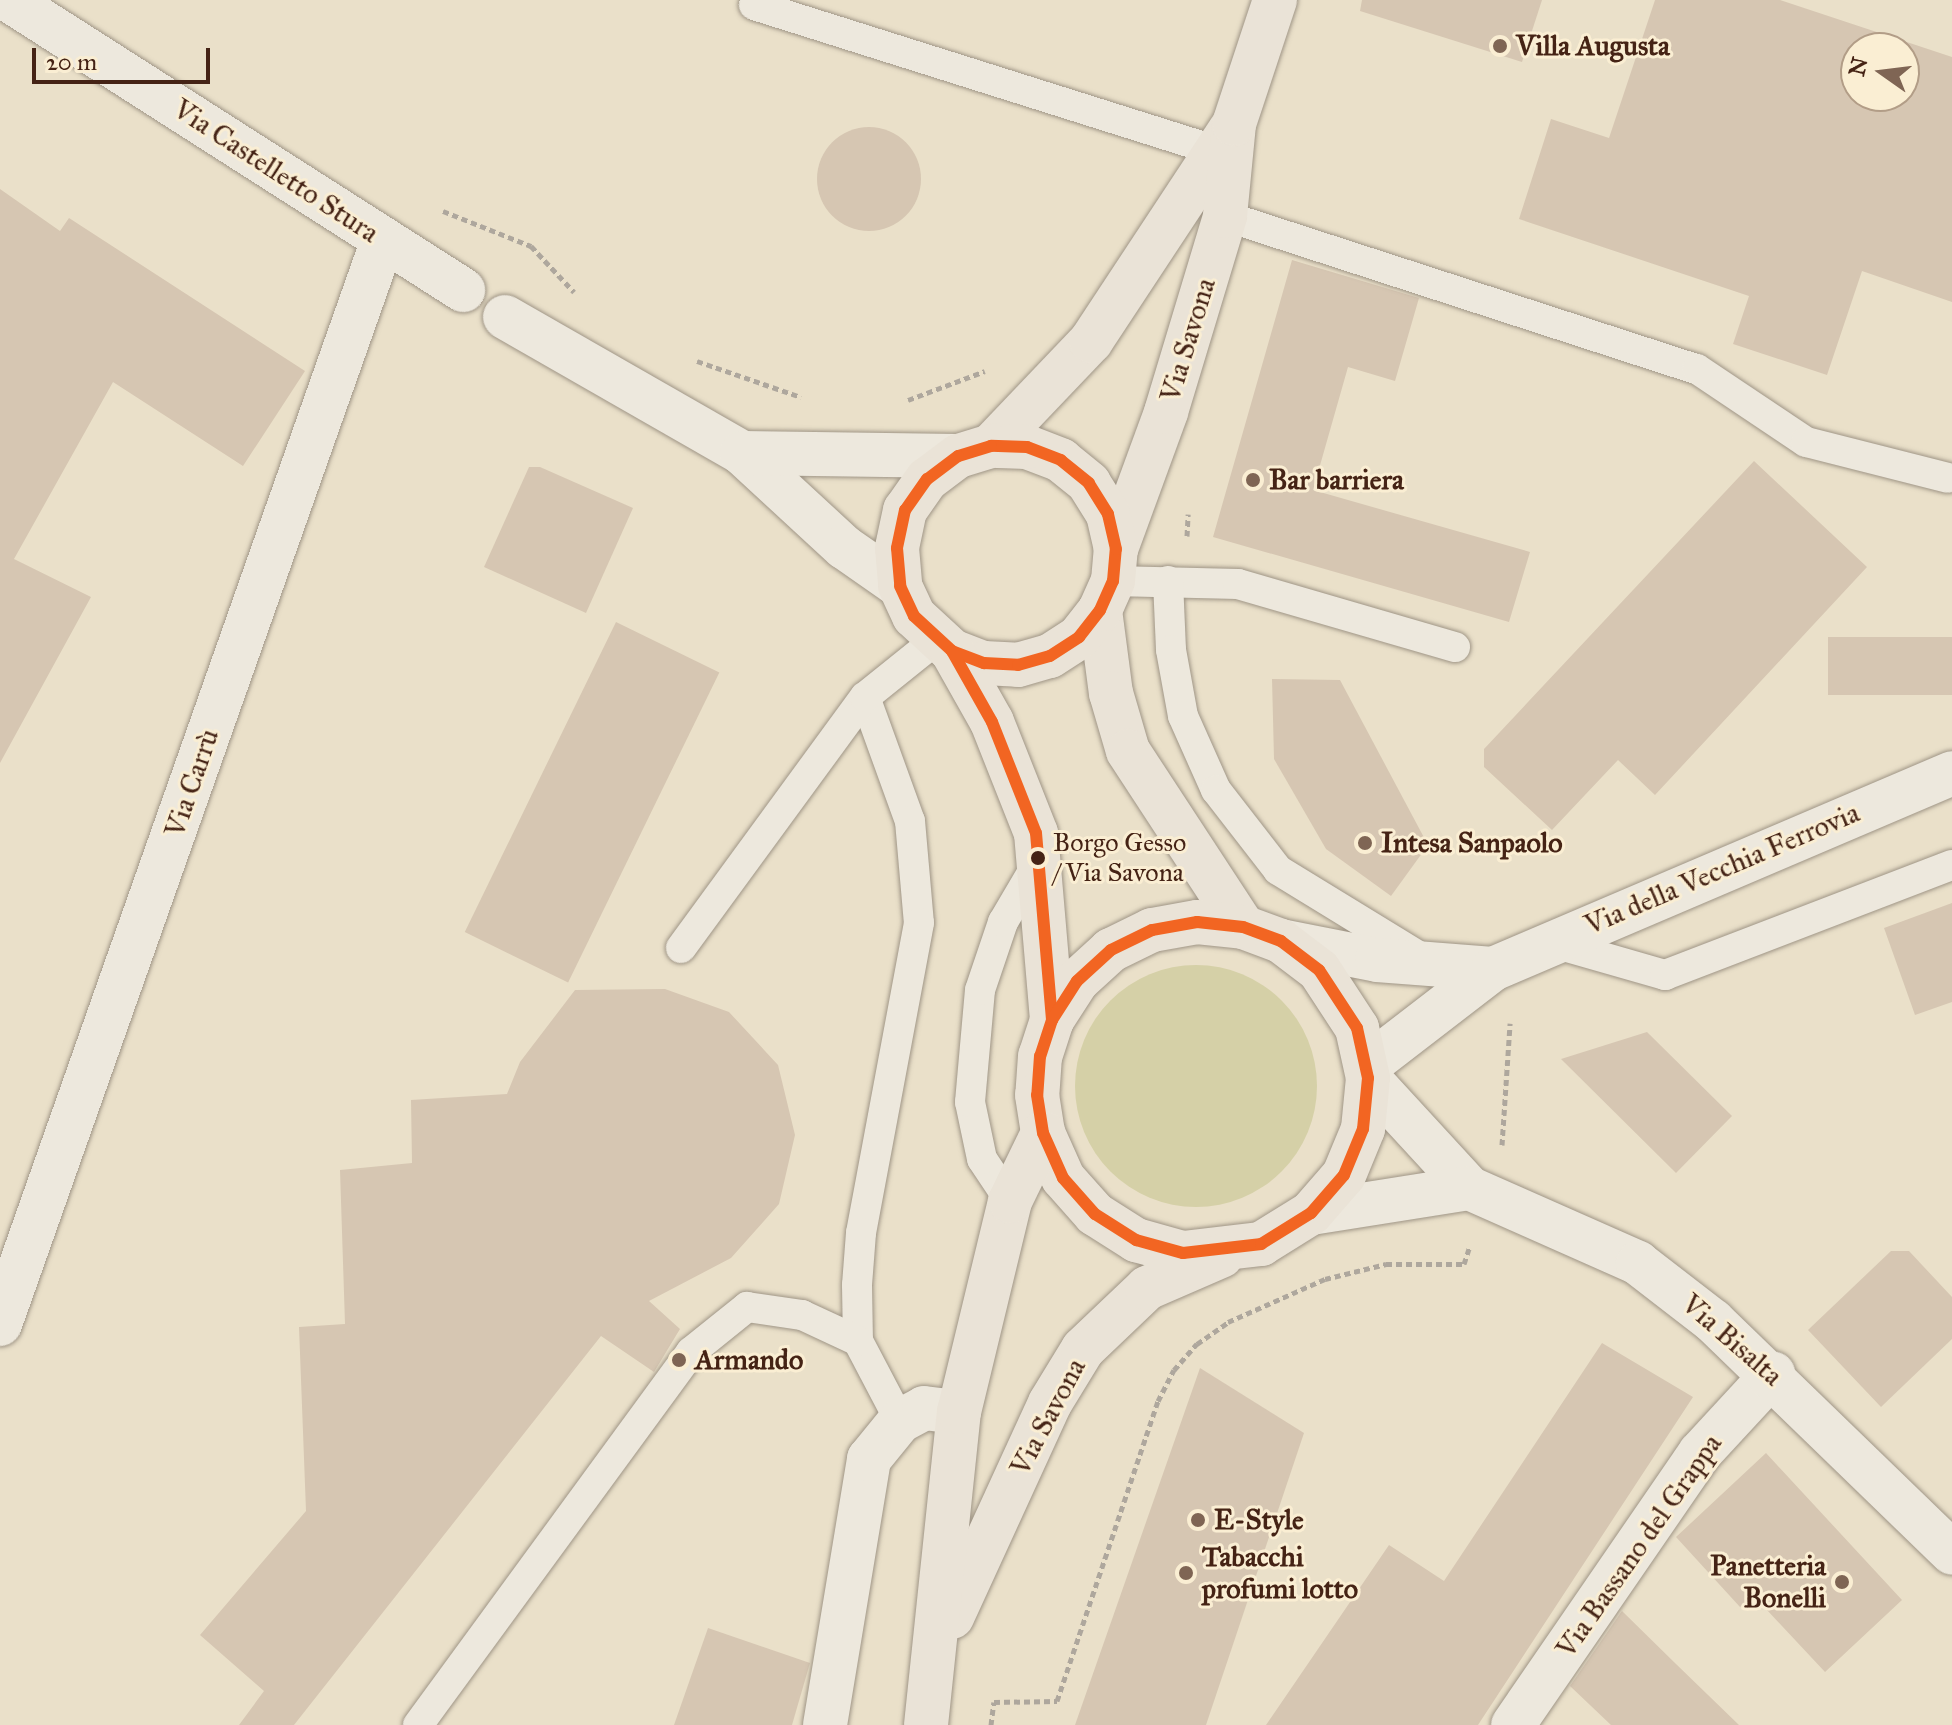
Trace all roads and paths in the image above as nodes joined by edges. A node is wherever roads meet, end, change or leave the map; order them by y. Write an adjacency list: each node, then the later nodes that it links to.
1 (9, 0): 7 (street, Via Castelletto Stura)
2 (1275, 0): 4 (main road, Via Savona)
3 (754, 5): 4 (lane)
4 (1225, 137): 6 (main road, Via Savona); 15 (main road, Via Savona)
5 (438, 209): 9 (path)
6 (1225, 216): 17 (lane); 19 (main road, Via Savona)
7 (383, 240): 8 (street, Via Castelletto Stura); 42 (street, Via Carrù)
8 (463, 290)
9 (576, 294)
10 (505, 317): 16 (street)
11 (686, 357): 13 (path)
12 (989, 370): 14 (path)
13 (811, 399)
14 (895, 404)
15 (975, 451): 16 (street); 19 (main road); 21 (main road)
16 (742, 453): 21 (street)
17 (1948, 478)
18 (1189, 504): 20 (path)
19 (1109, 580): 20 (lane); 22 (main road); 28 (main road, Via Savona)
20 (1176, 581): 23 (lane); 31 (lane)
21 (900, 586): 22 (main road)
22 (944, 645): 24 (lane); 26 (main road)
23 (1455, 647)
24 (865, 697): 30 (lane); 43 (lane)
25 (1952, 773): 29 (street, Via della Vecchia Ferrovia)
26 (1039, 861): 33 (main road); 38 (lane)
27 (1952, 865): 29 (lane)
28 (1262, 934): 31 (street); 33 (main road); 34 (main road, Via Savona)
29 (1550, 942): 32 (street, Via della Vecchia Ferrovia)
30 (681, 948)
31 (1423, 959): 32 (street)
32 (1493, 969): 34 (street, Via della Vecchia Ferrovia); 36 (path)
33 (1052, 1020): 35 (main road)
34 (1368, 1072): 37 (street, Via Bisalta); 39 (main road)
35 (1043, 1133): 38 (main road, Via Savona); 40 (main road)
36 (1505, 1135)
37 (1469, 1188): 39 (street); 44 (street, Via Bisalta)
38 (1010, 1201): 45 (main road, Via Savona)
39 (1311, 1213): 40 (main road)
40 (1232, 1252): 48 (main road, Via Savona)
41 (1464, 1264): 52 (path)
42 (0, 1324)
43 (858, 1341): 46 (lane); 49 (lane)
44 (1773, 1374): 47 (street, Via Bisalta); 53 (street, Via Bassano del Grappa)
45 (959, 1412): 46 (street); 48 (main road, Via Savona)
46 (900, 1421): 50 (street)
47 (1952, 1553)
48 (938, 1648): 51 (main road, Via Savona)
49 (418, 1725)
50 (825, 1725)
51 (926, 1725)
52 (991, 1725)
53 (1513, 1725)

